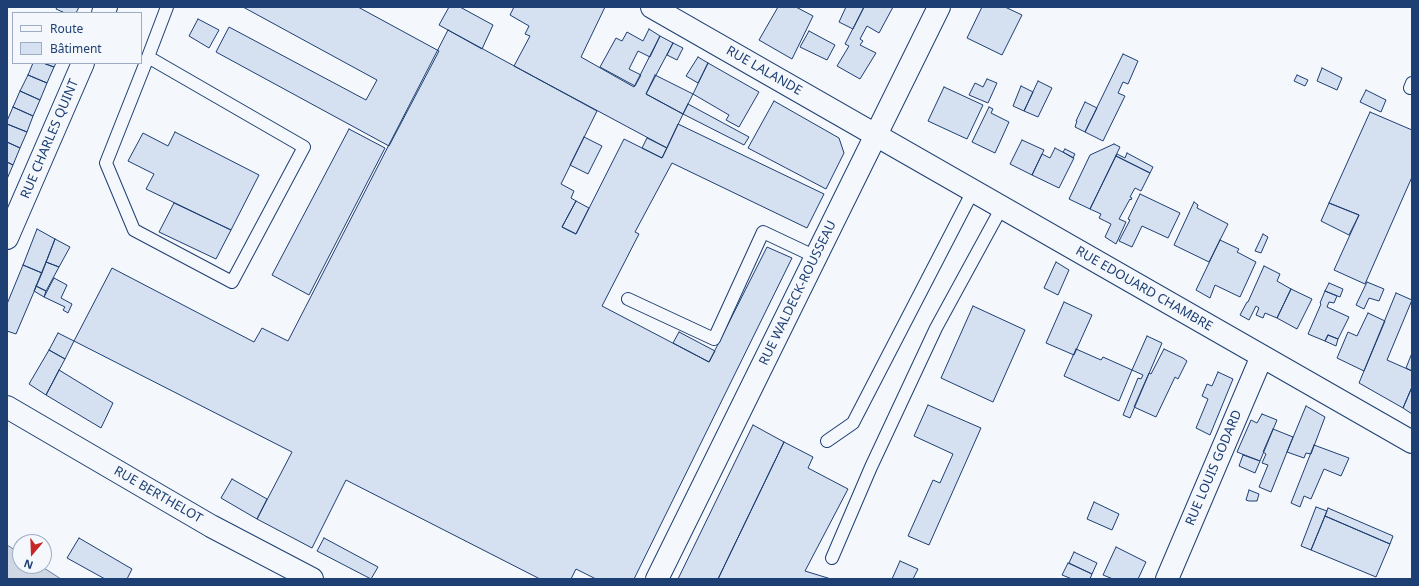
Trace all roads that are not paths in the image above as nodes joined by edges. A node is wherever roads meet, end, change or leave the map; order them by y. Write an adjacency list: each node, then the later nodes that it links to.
1 (167, 7): 4 (lane)
2 (652, 7): 6 (street, RUE LALANDE)
3 (939, 7): 6 (street, RUE WALDECK-ROUSSEAU)
4 (148, 56): 4 (lane)
5 (83, 64): 9 (street, RUE CHARLES QUINT)
6 (876, 135): 7 (street, RUE EDOUARD CHAMBRE); 10 (street, RUE WALDECK-ROUSSEAU)
7 (973, 191): 8 (street, RUE EDOUARD CHAMBRE); 14 (lane)
8 (1002, 207): 12 (street, RUE EDOUARD CHAMBRE); 16 (lane)
9 (7, 238)
10 (816, 257): 11 (lane); 18 (street, RUE WALDECK-ROUSSEAU)
11 (628, 299)
12 (1262, 356): 15 (street, RUE EDOUARD CHAMBRE); 19 (street, RUE LOUIS GODARD)
13 (7, 407): 17 (street, RUE BERTHELOT)
14 (828, 441)
15 (1412, 442)
16 (832, 558)
17 (312, 579)
18 (657, 579)
19 (1167, 579)

